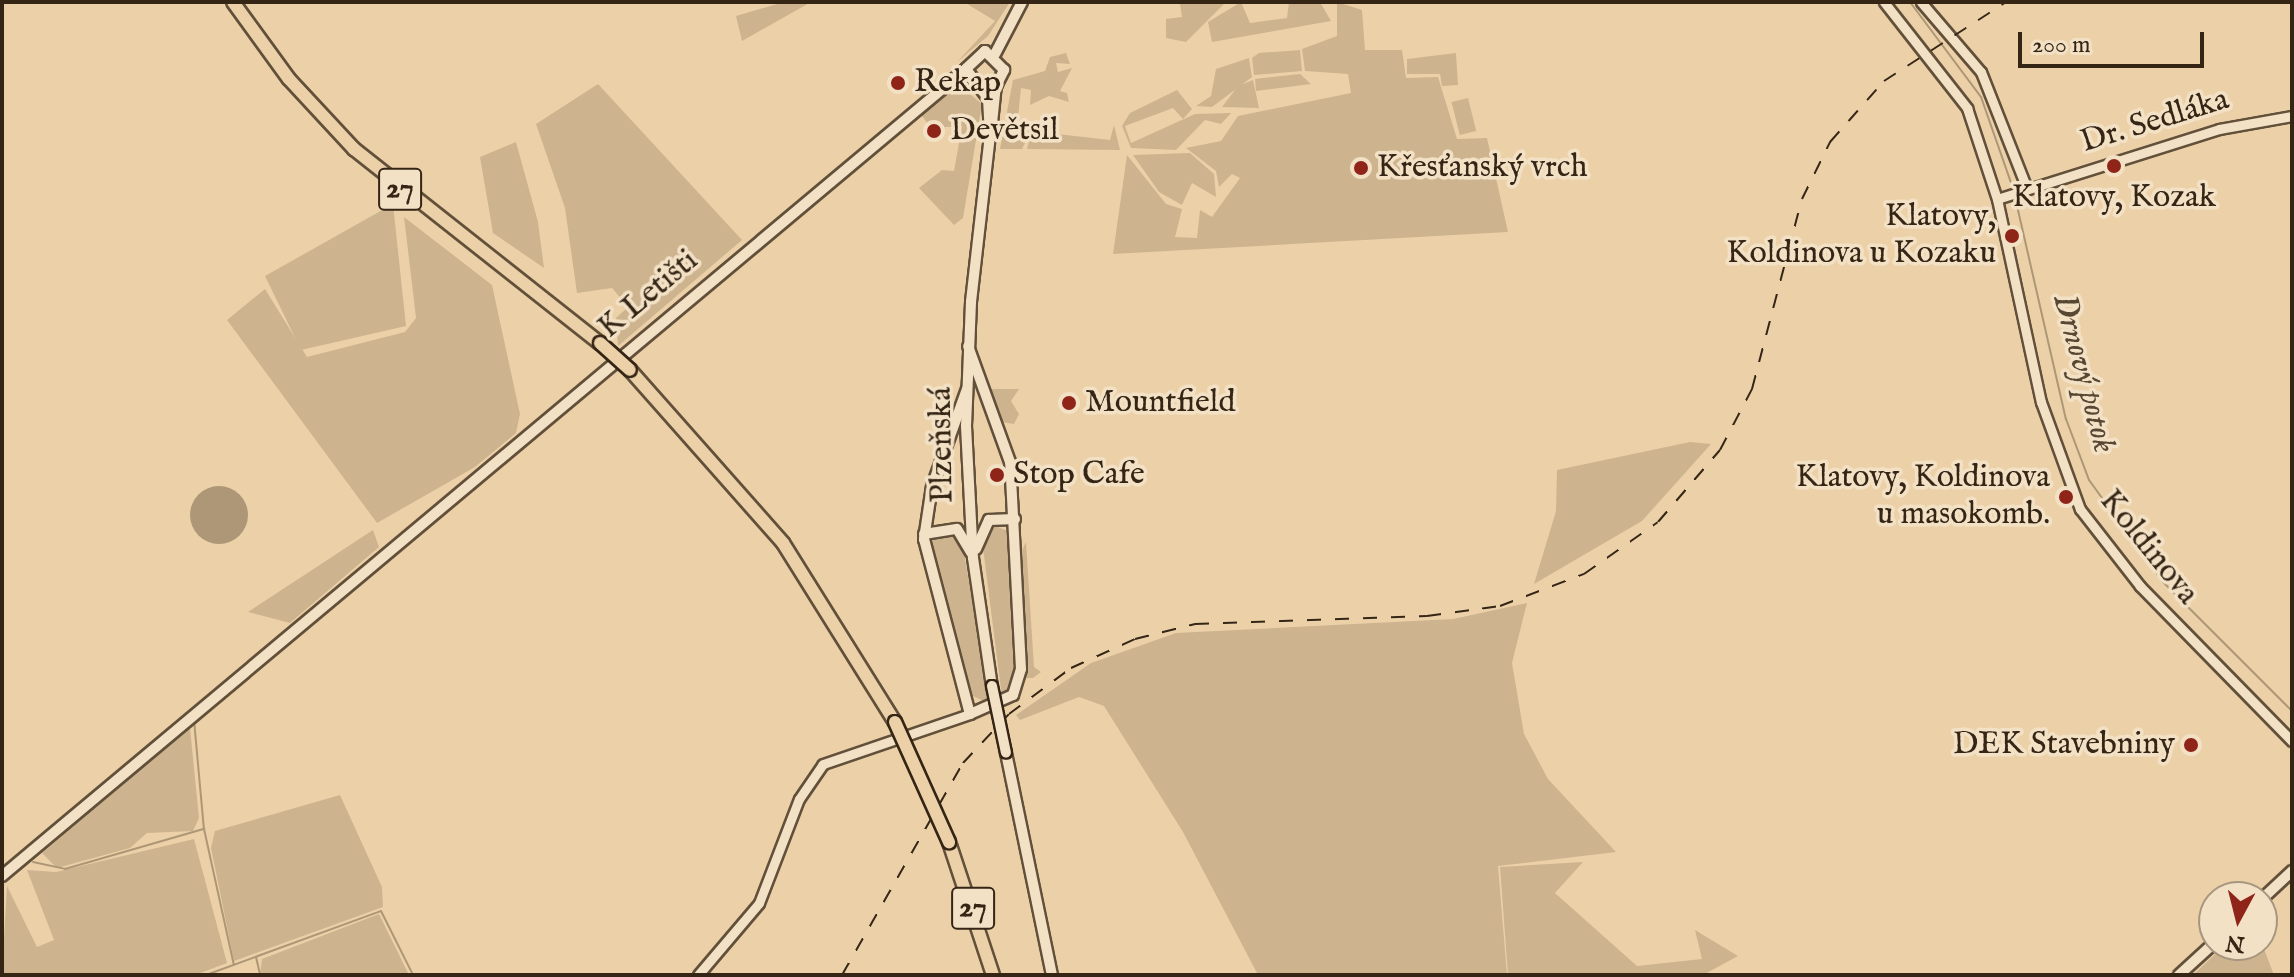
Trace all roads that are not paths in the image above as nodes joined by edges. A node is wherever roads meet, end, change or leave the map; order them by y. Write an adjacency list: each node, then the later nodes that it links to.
1 (233, 2): 25 (main road, 27, bridge)
2 (1022, 2): 5 (main road, Plzeňská)
3 (1884, 2): 14 (street, Koldinova)
4 (1921, 2): 13 (street)
5 (990, 52): 6 (main road, Plzeňská); 8 (main road, Plzeňská)
6 (966, 69): 7 (main road); 9 (main road, K Letišti)
7 (969, 80): 9 (main road, K Letišti); 10 (main road)
8 (996, 85): 10 (main road); 12 (main road, Plzeňská)
9 (943, 86): 22 (main road, K Letišti)
10 (982, 89): 12 (main road, Plzeňská)
11 (2292, 116): 13 (street, Dr. Sedláka)
12 (990, 135): 15 (main road, Plzeňská)
13 (2028, 188): 14 (street, Dr. Sedláka)
14 (2001, 198): 21 (street, Koldinova)
15 (968, 346): 16 (main road, Plzeňská); 17 (main road)
16 (967, 389): 18 (main road); 19 (main road, Plzeňská)
17 (1015, 519): 19 (main road); 20 (main road)
18 (924, 534): 19 (main road); 20 (main road)
19 (973, 558): 26 (main road, Plzeňská, bridge)
20 (970, 714): 24 (street)
21 (2292, 741)
22 (2, 876)
23 (2198, 958): 27 (main road)
24 (698, 975)
25 (993, 975)
26 (1052, 975)
27 (2179, 975)

